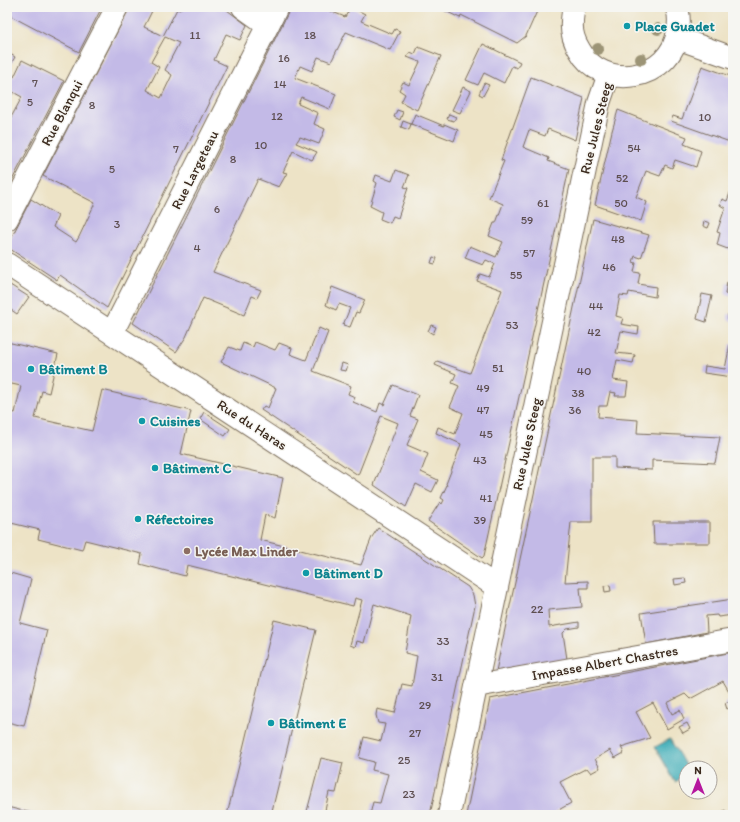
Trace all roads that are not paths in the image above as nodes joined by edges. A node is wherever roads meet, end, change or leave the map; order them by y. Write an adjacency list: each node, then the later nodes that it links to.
1 (117, 7): 9 (street, Rue Blanqui)
2 (243, 7): 5 (street)
3 (574, 7): 8 (street)
4 (676, 7): 6 (street)
5 (273, 16): 11 (street, Rue Largeteau)
6 (677, 38): 7 (street); 8 (street)
7 (733, 58)
8 (609, 74): 12 (street, Rue Jules Steeg)
9 (7, 218)
10 (7, 264): 11 (street, Rue du Haras)
11 (112, 333): 12 (street, Rue du Haras)
12 (497, 587): 14 (street, Rue Jules Steeg)
13 (733, 640): 14 (street, Impasse Albert Chastres)
14 (476, 686): 15 (street, Rue Jules Steeg)
15 (450, 815)

